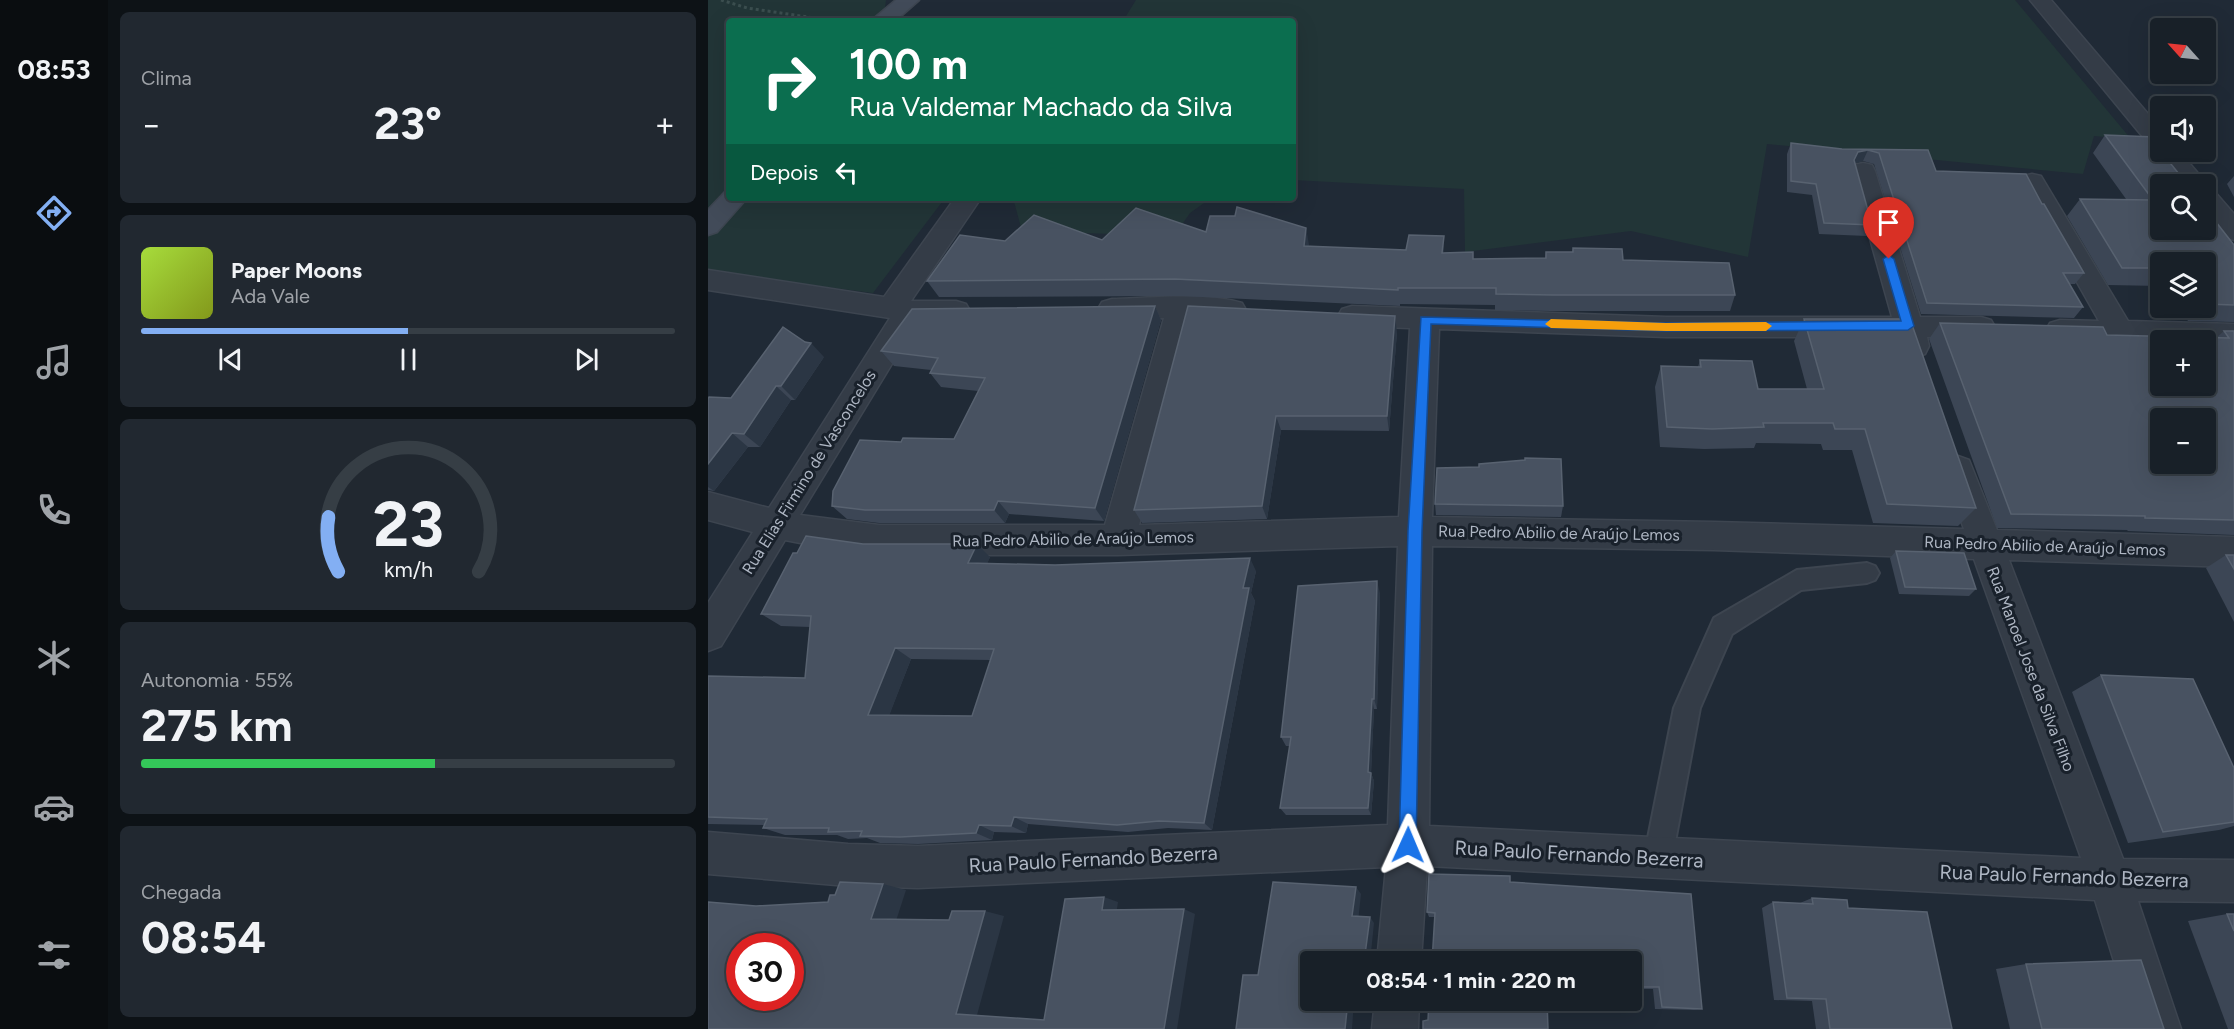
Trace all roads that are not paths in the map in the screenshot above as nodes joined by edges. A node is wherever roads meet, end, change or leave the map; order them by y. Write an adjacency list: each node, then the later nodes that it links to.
1 (909, 0): 3 (street)
2 (2040, 0): 4 (street)
3 (886, 18)
4 (2150, 131)
5 (2176, 162): 7 (street)
6 (1863, 171): 22 (street)
7 (2186, 174)
8 (2032, 182): 25 (street)
9 (731, 201): 12 (street)
10 (966, 201): 16 (street, Rua Elias Firmino de Vasconcelos)
11 (2216, 210): 13 (street)
12 (708, 226)
13 (2234, 231)
14 (708, 280): 16 (street)
15 (1180, 308): 17 (street); 19 (street); 32 (street)
16 (901, 309): 18 (street); 30 (street, Rua Elias Firmino de Vasconcelos)
17 (1089, 309)
18 (986, 311)
19 (1262, 312)
20 (1320, 315): 21 (street)
21 (1425, 320): 22 (street); 31 (street)
22 (1908, 326): 23 (street); 27 (street)
23 (2002, 328)
24 (2037, 329): 25 (street)
25 (2120, 331): 26 (street)
26 (2234, 335)
27 (1927, 380)
28 (1946, 434): 33 (street, Rua Manoel Jose da Silva Filho)
29 (708, 506): 30 (street, Rua Pedro Abilio de Araújo Lemos)
30 (775, 524): 32 (street, Rua Pedro Abilio de Araújo Lemos); 36 (street, Rua Elias Firmino de Vasconcelos)
31 (1415, 531): 32 (street, Rua Pedro Abilio de Araújo Lemos); 33 (street, Rua Pedro Abilio de Araújo Lemos); 37 (street)
32 (1118, 540)
33 (1983, 543): 34 (street, Rua Pedro Abilio de Araújo Lemos); 40 (street, Rua Manoel Jose da Silva Filho)
34 (2234, 552)
35 (1867, 573): 39 (lane)
36 (708, 634)
37 (1408, 845): 38 (street, Rua Paulo Fernando Bezerra); 39 (street, Rua Paulo Fernando Bezerra); 42 (street)
38 (708, 853)
39 (1658, 858): 40 (street, Rua Paulo Fernando Bezerra)
40 (2110, 880): 41 (street, Rua Paulo Fernando Bezerra); 45 (street, Rua Manoel Jose da Silva Filho)
41 (2234, 881)
42 (1401, 951)
43 (1396, 1011): 44 (street)
44 (1395, 1029)
45 (2158, 1029)

